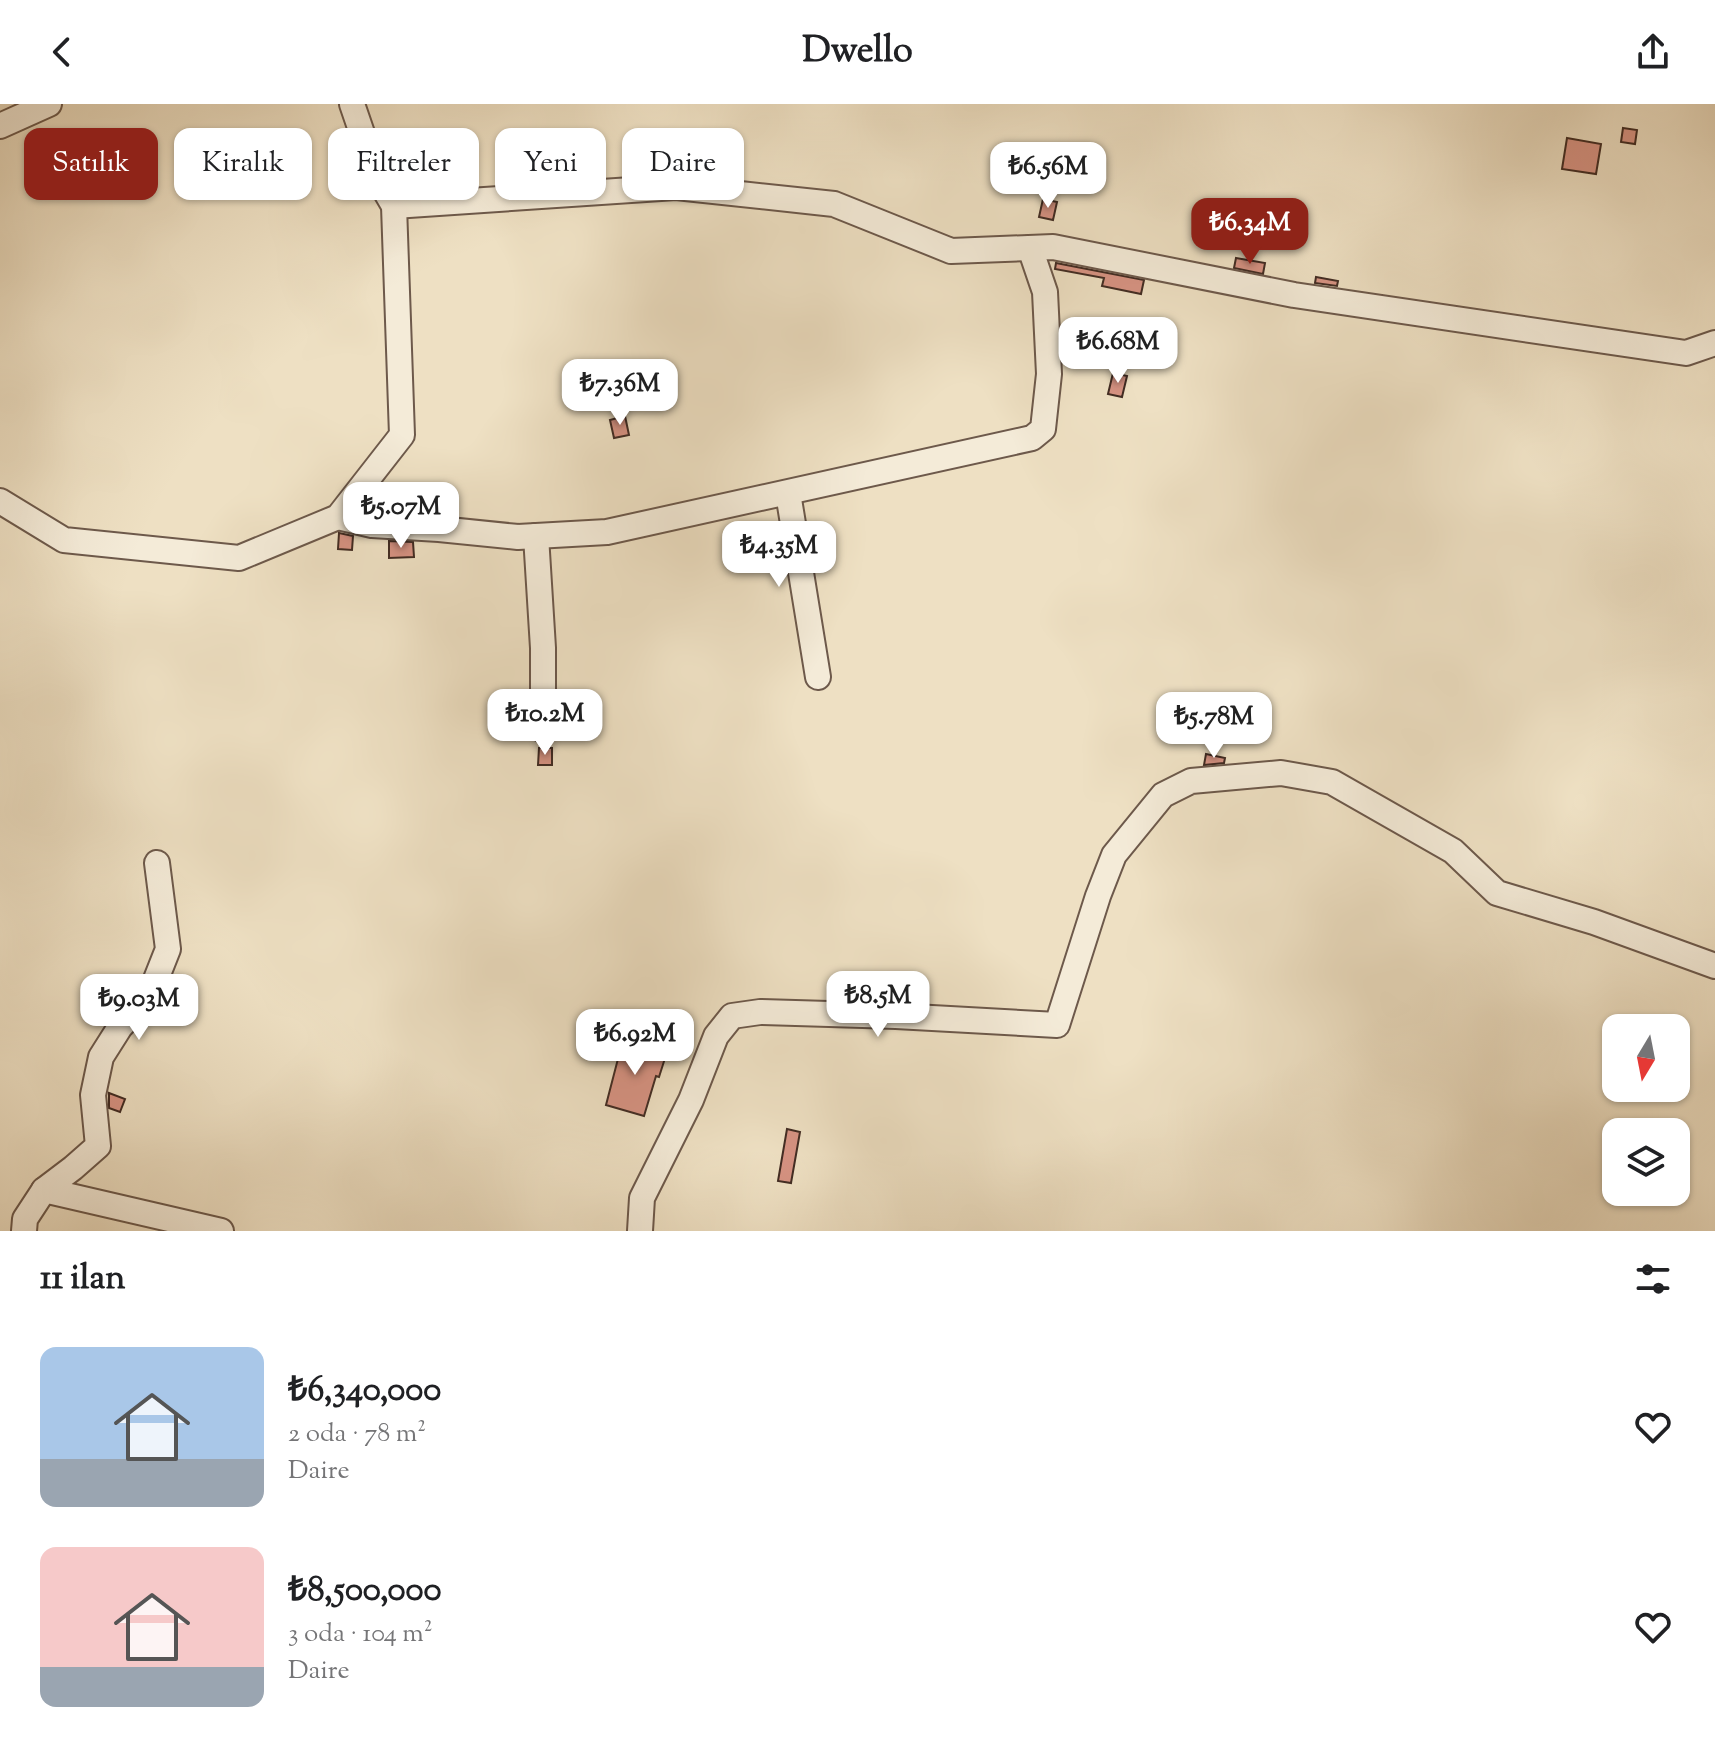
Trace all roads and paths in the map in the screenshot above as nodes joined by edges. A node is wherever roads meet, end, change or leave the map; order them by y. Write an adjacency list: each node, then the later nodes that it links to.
1 (49, 104): 3 (street)
2 (352, 104): 4 (street)
3 (0, 126)
4 (394, 206): 5 (street); 9 (street)
5 (1030, 248): 6 (street); 7 (street)
6 (1715, 343)
7 (788, 493): 10 (street); 11 (street)
8 (0, 501): 9 (street)
9 (338, 517): 10 (street)
10 (536, 536): 12 (street)
11 (818, 677)
12 (543, 730)
13 (157, 863): 15 (street)
14 (1715, 966): 18 (street)
15 (44, 1190): 16 (street); 17 (street)
16 (24, 1231)
17 (221, 1231)
18 (640, 1231)

